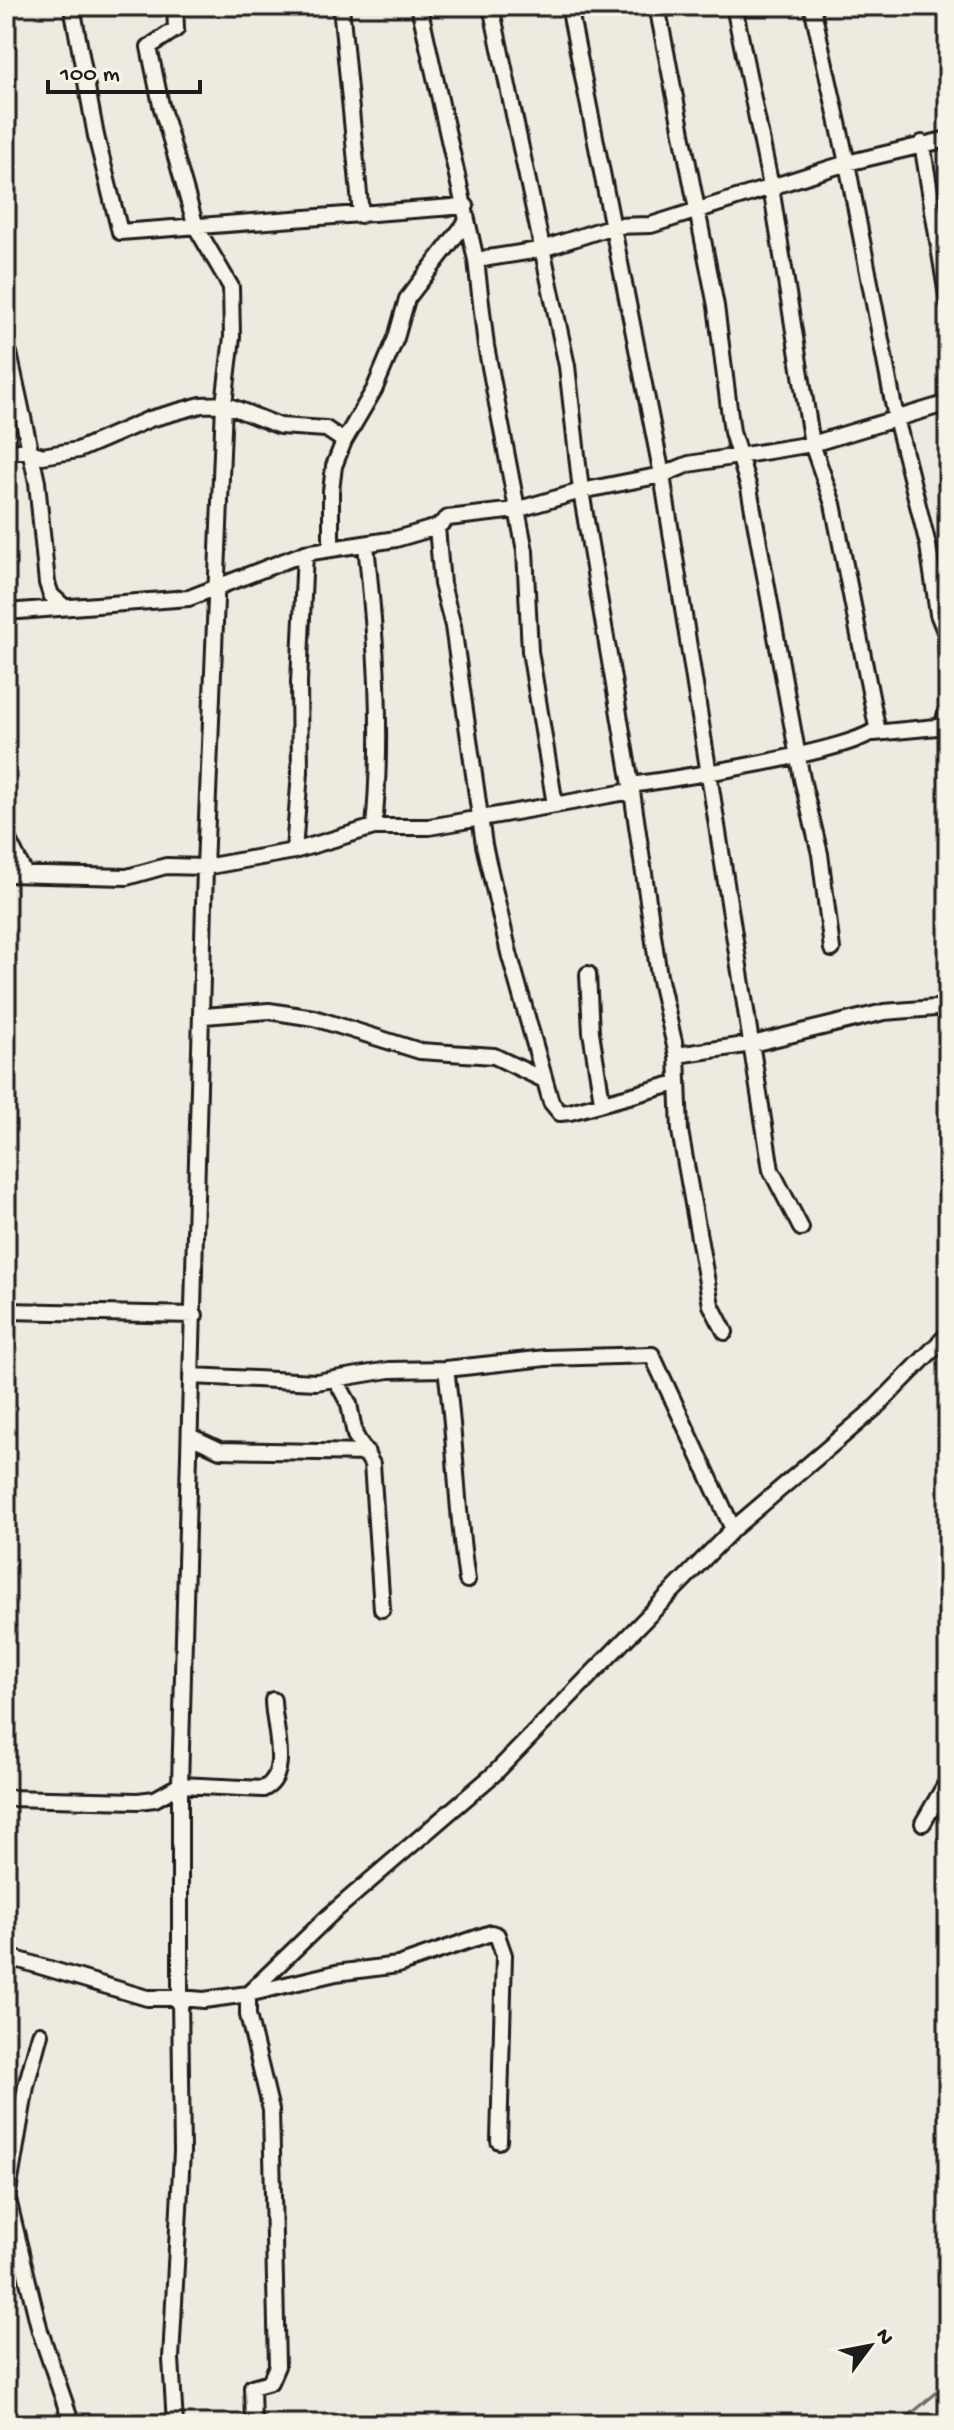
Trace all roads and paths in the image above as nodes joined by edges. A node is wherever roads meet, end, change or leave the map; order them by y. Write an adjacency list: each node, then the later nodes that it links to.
1 (72, 6): 18 (street)
2 (175, 6): 18 (street)
3 (341, 6): 16 (street)
4 (419, 6): 15 (street)
5 (491, 6): 19 (street)
6 (569, 6): 17 (street)
7 (657, 6): 14 (street)
8 (734, 6): 13 (street)
9 (812, 6): 12 (street)
10 (948, 139): 11 (street)
11 (922, 143): 12 (street); 21 (street)
12 (847, 163): 13 (street); 25 (street)
13 (771, 187): 14 (street); 27 (street)
14 (695, 208): 17 (street); 30 (street)
15 (467, 214): 16 (street); 20 (street); 26 (street)
16 (361, 215): 18 (street)
17 (613, 226): 19 (street); 31 (street)
18 (196, 227): 24 (street)
19 (539, 250): 20 (street); 32 (street)
20 (476, 260): 33 (street)
21 (948, 302)
22 (9, 353): 29 (street)
23 (948, 403): 25 (street)
24 (224, 404): 26 (street); 29 (street); 38 (street)
25 (896, 418): 27 (street); 41 (street)
26 (344, 441): 36 (street)
27 (812, 444): 30 (street); 43 (street)
28 (6, 451): 29 (street)
29 (29, 451): 39 (street)
30 (737, 455): 31 (street); 44 (street)
31 (662, 475): 32 (street); 45 (street)
32 (581, 491): 33 (street); 46 (street)
33 (516, 510): 34 (street); 47 (street)
34 (437, 527): 35 (street); 48 (street)
35 (366, 545): 36 (street); 49 (street)
36 (331, 548): 37 (street)
37 (305, 553): 38 (street); 51 (street)
38 (217, 589): 39 (street); 52 (street)
39 (62, 605): 40 (street)
40 (6, 612)
41 (948, 690)
42 (948, 706): 43 (street)
43 (874, 733): 44 (street)
44 (798, 754): 45 (street); 55 (street)
45 (711, 773): 46 (street); 59 (street)
46 (631, 788): 47 (street); 60 (street)
47 (555, 805): 48 (street)
48 (480, 817): 49 (street); 61 (street)
49 (374, 827): 51 (street)
50 (6, 836): 54 (street)
51 (294, 851): 52 (street)
52 (205, 867): 54 (street); 58 (street)
53 (6, 874): 54 (street)
54 (25, 874)
55 (832, 949)
56 (588, 974): 63 (street)
57 (948, 1007): 59 (street)
58 (204, 1016): 61 (street); 66 (street)
59 (752, 1044): 60 (street); 64 (street)
60 (677, 1055): 62 (street)
61 (542, 1079): 63 (street)
62 (677, 1083): 63 (street); 67 (street)
63 (602, 1101)
64 (801, 1228)
65 (6, 1311): 66 (street)
66 (195, 1315): 70 (street)
67 (725, 1332)
68 (948, 1334): 74 (street)
69 (446, 1369): 71 (street); 74 (street); 75 (street)
70 (192, 1376): 71 (street); 72 (street)
71 (336, 1380): 73 (street)
72 (190, 1436): 73 (street); 79 (street)
73 (367, 1453): 76 (street)
74 (733, 1529): 83 (street)
75 (467, 1580)
76 (382, 1609)
77 (273, 1700): 79 (street)
78 (948, 1780): 81 (street)
79 (180, 1785): 80 (street); 84 (street)
80 (6, 1798)
81 (923, 1823)
82 (6, 1956): 84 (street)
83 (248, 1994): 84 (street); 86 (street); 90 (street)
84 (180, 1998): 89 (street)
85 (40, 2034): 87 (street)
86 (499, 2141)
87 (7, 2202): 88 (street)
88 (72, 2424)
89 (175, 2424)
90 (253, 2424)

